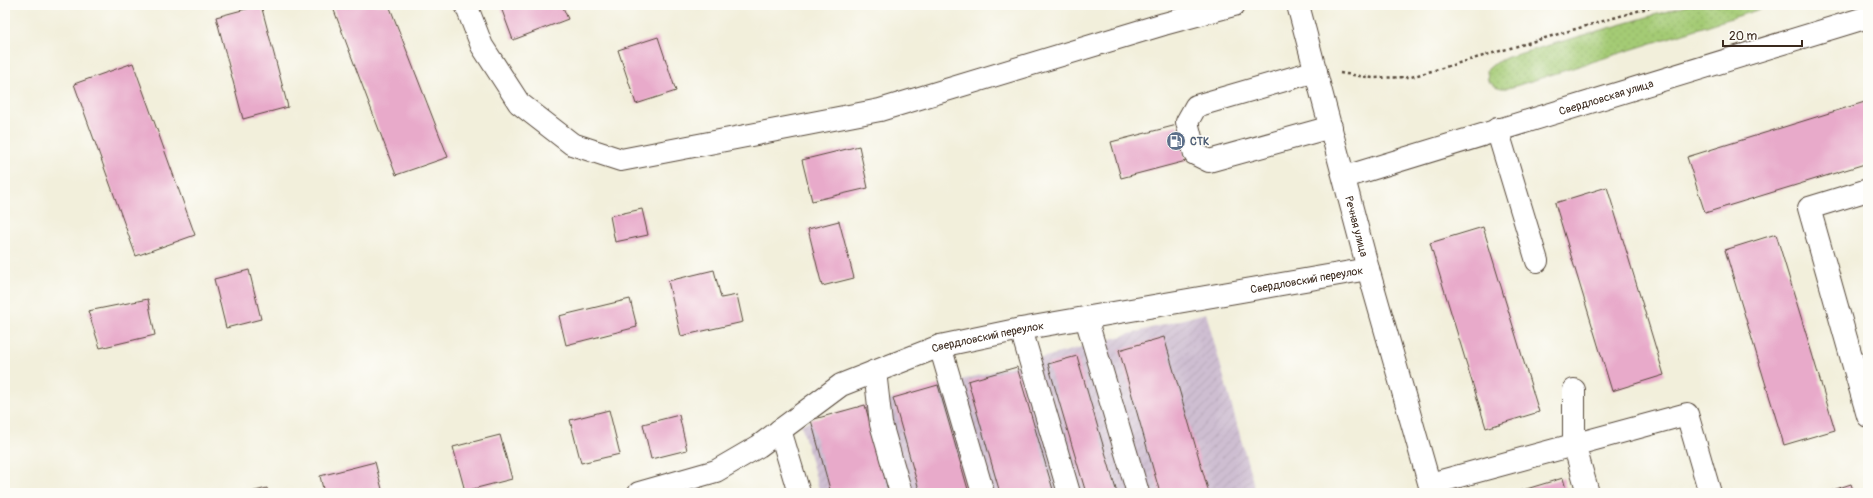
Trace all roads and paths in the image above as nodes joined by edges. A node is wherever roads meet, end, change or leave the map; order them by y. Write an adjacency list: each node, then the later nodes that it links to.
1 (466, 5): 5 (street)
2 (1234, 5): 5 (street)
3 (1298, 5): 7 (street, Речная улица)
4 (1658, 5): 8 (path)
5 (1162, 14)
6 (1868, 17): 10 (street, Свердловская улица)
7 (1316, 71): 9 (street, Речная улица); 9 (street)
8 (1338, 72)
9 (1331, 126): 11 (street, Речная улица)
10 (1497, 129): 11 (street, Свердловская улица); 13 (street)
11 (1345, 177): 14 (street, Речная улица)
12 (1868, 190): 20 (street)
13 (1537, 261)
14 (1368, 269): 15 (street, Свердловский переулок); 23 (street, Речная улица)
15 (1086, 318): 16 (street, Свердловский переулок); 29 (street)
16 (1021, 329): 17 (street, Свердловский переулок); 28 (street)
17 (940, 346): 18 (street, Свердловский переулок); 27 (street)
18 (875, 371): 21 (street, Свердловский переулок); 26 (street)
19 (1574, 390): 22 (street)
20 (1868, 416)
21 (780, 430): 24 (street, Свердловский переулок); 25 (street)
22 (1574, 444): 23 (street); 30 (street); 31 (street)
23 (1431, 488)
24 (639, 493)
25 (799, 493)
26 (901, 493)
27 (983, 493)
28 (1069, 493)
29 (1138, 493)
30 (1588, 493)
31 (1710, 493)

